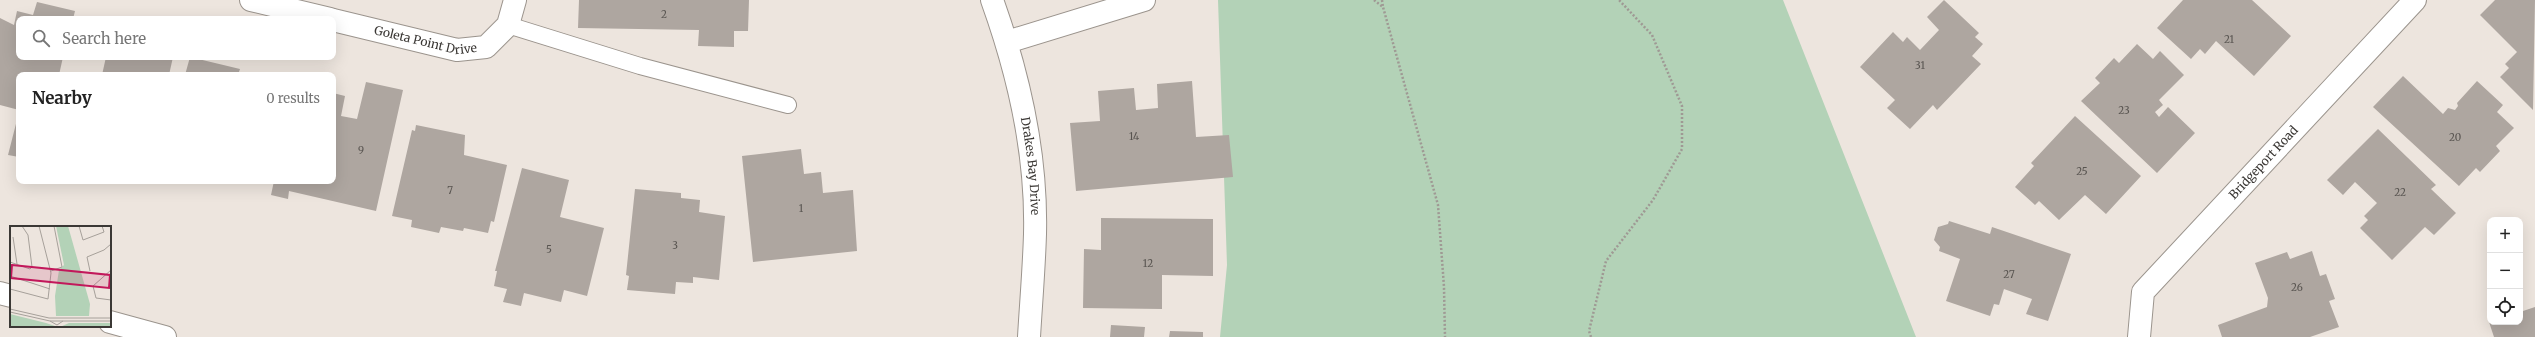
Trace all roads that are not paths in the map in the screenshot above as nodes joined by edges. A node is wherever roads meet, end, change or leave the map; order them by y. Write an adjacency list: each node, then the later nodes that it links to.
1 (251, 0): 6 (street)
2 (515, 0): 8 (street, Goleta Point Drive)
3 (992, 0): 9 (street, Drakes Bay Drive)
4 (1144, 0): 9 (street)
5 (2415, 0): 16 (street, Bridgeport Road)
6 (318, 16)
7 (336, 21): 8 (street, Goleta Point Drive)
8 (508, 25): 10 (lane)
9 (1007, 42): 15 (street, Drakes Bay Drive)
10 (788, 105)
11 (0, 293): 12 (street)
12 (10, 296)
13 (111, 322): 14 (street)
14 (164, 337)
15 (1030, 337)
16 (2139, 337)

